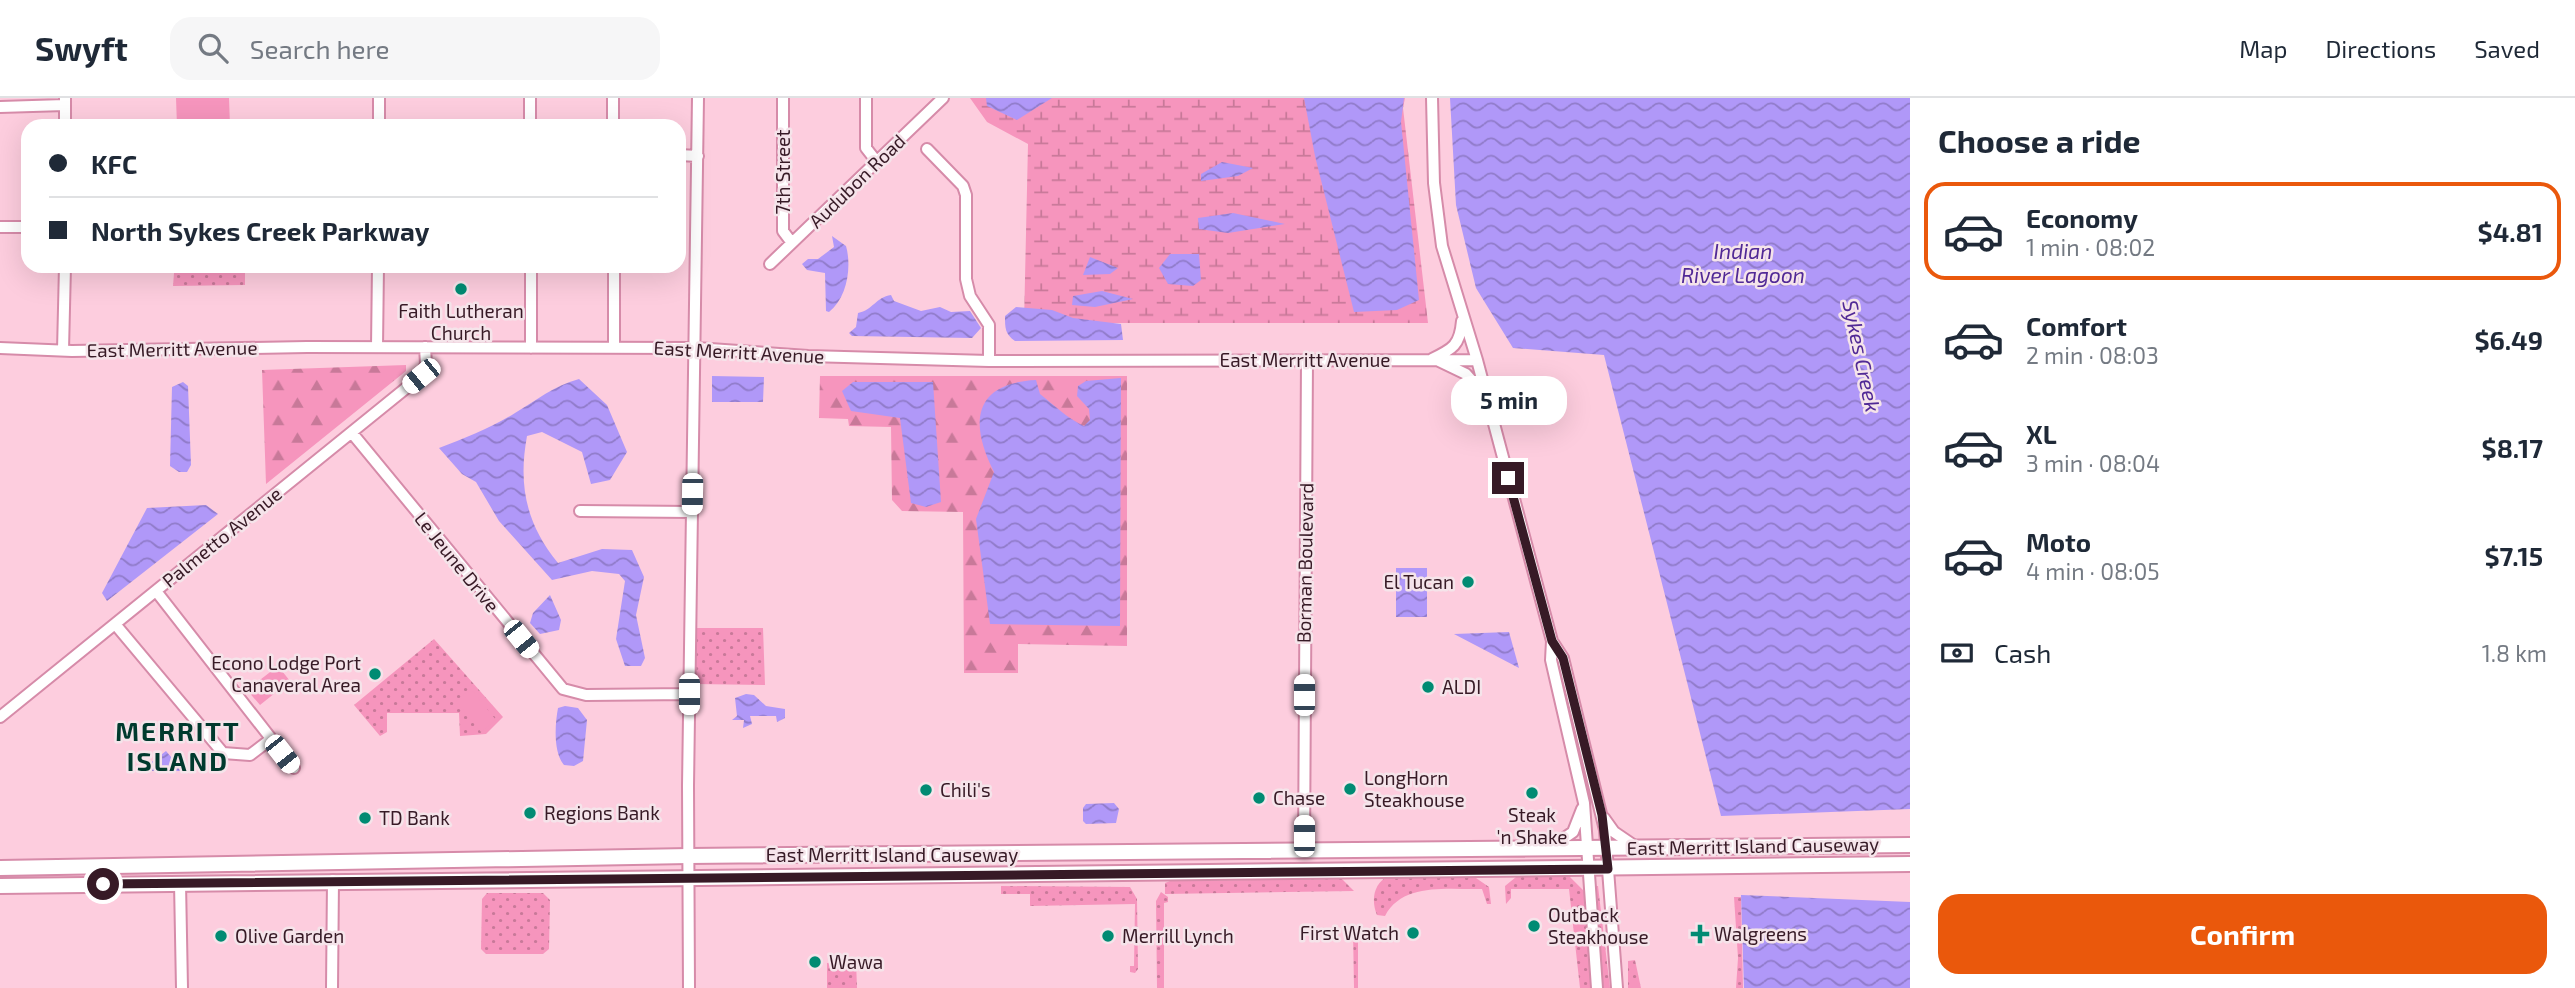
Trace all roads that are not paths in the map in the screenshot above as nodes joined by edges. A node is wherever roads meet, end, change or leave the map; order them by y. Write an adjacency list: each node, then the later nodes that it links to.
1 (379, 98): 11 (street)
2 (530, 98): 12 (street)
3 (613, 98): 13 (street)
4 (698, 98): 16 (street)
5 (783, 98): 20 (street, 7th Street)
6 (866, 98): 17 (street)
7 (943, 98): 17 (street, Audubon Road)
8 (1432, 98): 26 (street)
9 (65, 102): 10 (street)
10 (0, 107)
11 (379, 119)
12 (530, 119)
13 (613, 119)
14 (928, 149): 34 (street)
15 (686, 155): 16 (street)
16 (698, 156): 32 (street)
17 (877, 162): 20 (street, Audubon Road)
18 (0, 227): 19 (street)
19 (21, 227)
20 (792, 243): 21 (street, Audubon Road)
21 (770, 264)
22 (65, 273): 33 (street)
23 (378, 273): 27 (street)
24 (531, 273): 30 (street)
25 (614, 273): 31 (street)
26 (1463, 314): 36 (street); 37 (street)
27 (377, 347): 28 (street, East Merritt Avenue); 33 (street, East Merritt Avenue)
28 (425, 347): 30 (street, East Merritt Avenue); 39 (street, Palmetto Avenue)
29 (0, 348): 33 (street, East Merritt Avenue)
30 (531, 348): 31 (street, East Merritt Avenue)
31 (614, 348): 32 (street, East Merritt Avenue)
32 (696, 348): 34 (street, East Merritt Avenue); 41 (street)
33 (63, 351)
34 (989, 360): 35 (street, East Merritt Avenue)
35 (1307, 360): 36 (street, East Merritt Avenue); 56 (street, Borman Boulevard)
36 (1433, 360): 37 (street, East Merritt Avenue); 38 (street)
37 (1477, 360): 38 (street)
38 (1488, 400): 44 (street)
39 (352, 433): 42 (street, Palmetto Avenue); 45 (street, Le Jeune Drive)
40 (580, 511): 41 (street)
41 (692, 512): 45 (street)
42 (156, 591): 43 (street, Palmetto Avenue); 47 (street)
43 (115, 624): 46 (street, Palmetto Avenue); 47 (street)
44 (1552, 641): 49 (street); 50 (street)
45 (689, 694): 60 (street)
46 (0, 717)
47 (271, 739): 48 (street)
48 (294, 768)
49 (1584, 803): 52 (street); 53 (street)
50 (1602, 815): 54 (street); 55 (street)
51 (1910, 845): 55 (main road, East Merritt Island Causeway)
52 (1550, 848): 53 (main road, East Merritt Island Causeway); 57 (main road, East Merritt Island Causeway)
53 (1587, 848): 54 (main road, East Merritt Island Causeway); 66 (street)
54 (1606, 848): 55 (main road, East Merritt Island Causeway); 67 (street)
55 (1636, 848)
56 (1304, 850): 57 (main road, East Merritt Island Causeway); 59 (main road, East Merritt Island Causeway); 68 (main road)
57 (1437, 850): 65 (main road)
58 (895, 855): 59 (main road, East Merritt Island Causeway); 60 (main road, East Merritt Island Causeway); 70 (main road)
59 (956, 855): 69 (main road)
60 (689, 856): 61 (main road, East Merritt Island Causeway); 71 (street)
61 (227, 864): 63 (main road, East Merritt Island Causeway); 73 (main road)
62 (1910, 864): 67 (main road, East Merritt Island Causeway)
63 (103, 865): 64 (main road, East Merritt Island Causeway); 74 (main road)
64 (0, 868)
65 (1364, 869): 66 (main road, East Merritt Island Causeway); 68 (main road, East Merritt Island Causeway)
66 (1587, 869): 67 (main road, East Merritt Island Causeway); 79 (street)
67 (1608, 869): 80 (street)
68 (1256, 870): 69 (main road, East Merritt Island Causeway)
69 (907, 874): 70 (main road, East Merritt Island Causeway)
70 (841, 875): 71 (main road, East Merritt Island Causeway)
71 (689, 876): 72 (main road, East Merritt Island Causeway); 78 (street)
72 (333, 880): 73 (main road, East Merritt Island Causeway); 77 (street)
73 (180, 883): 74 (main road, East Merritt Island Causeway); 76 (street)
74 (51, 884): 75 (main road, East Merritt Island Causeway)
75 (0, 886)
76 (182, 988)
77 (332, 988)
78 (689, 988)
79 (1597, 988)
80 (1616, 988)

